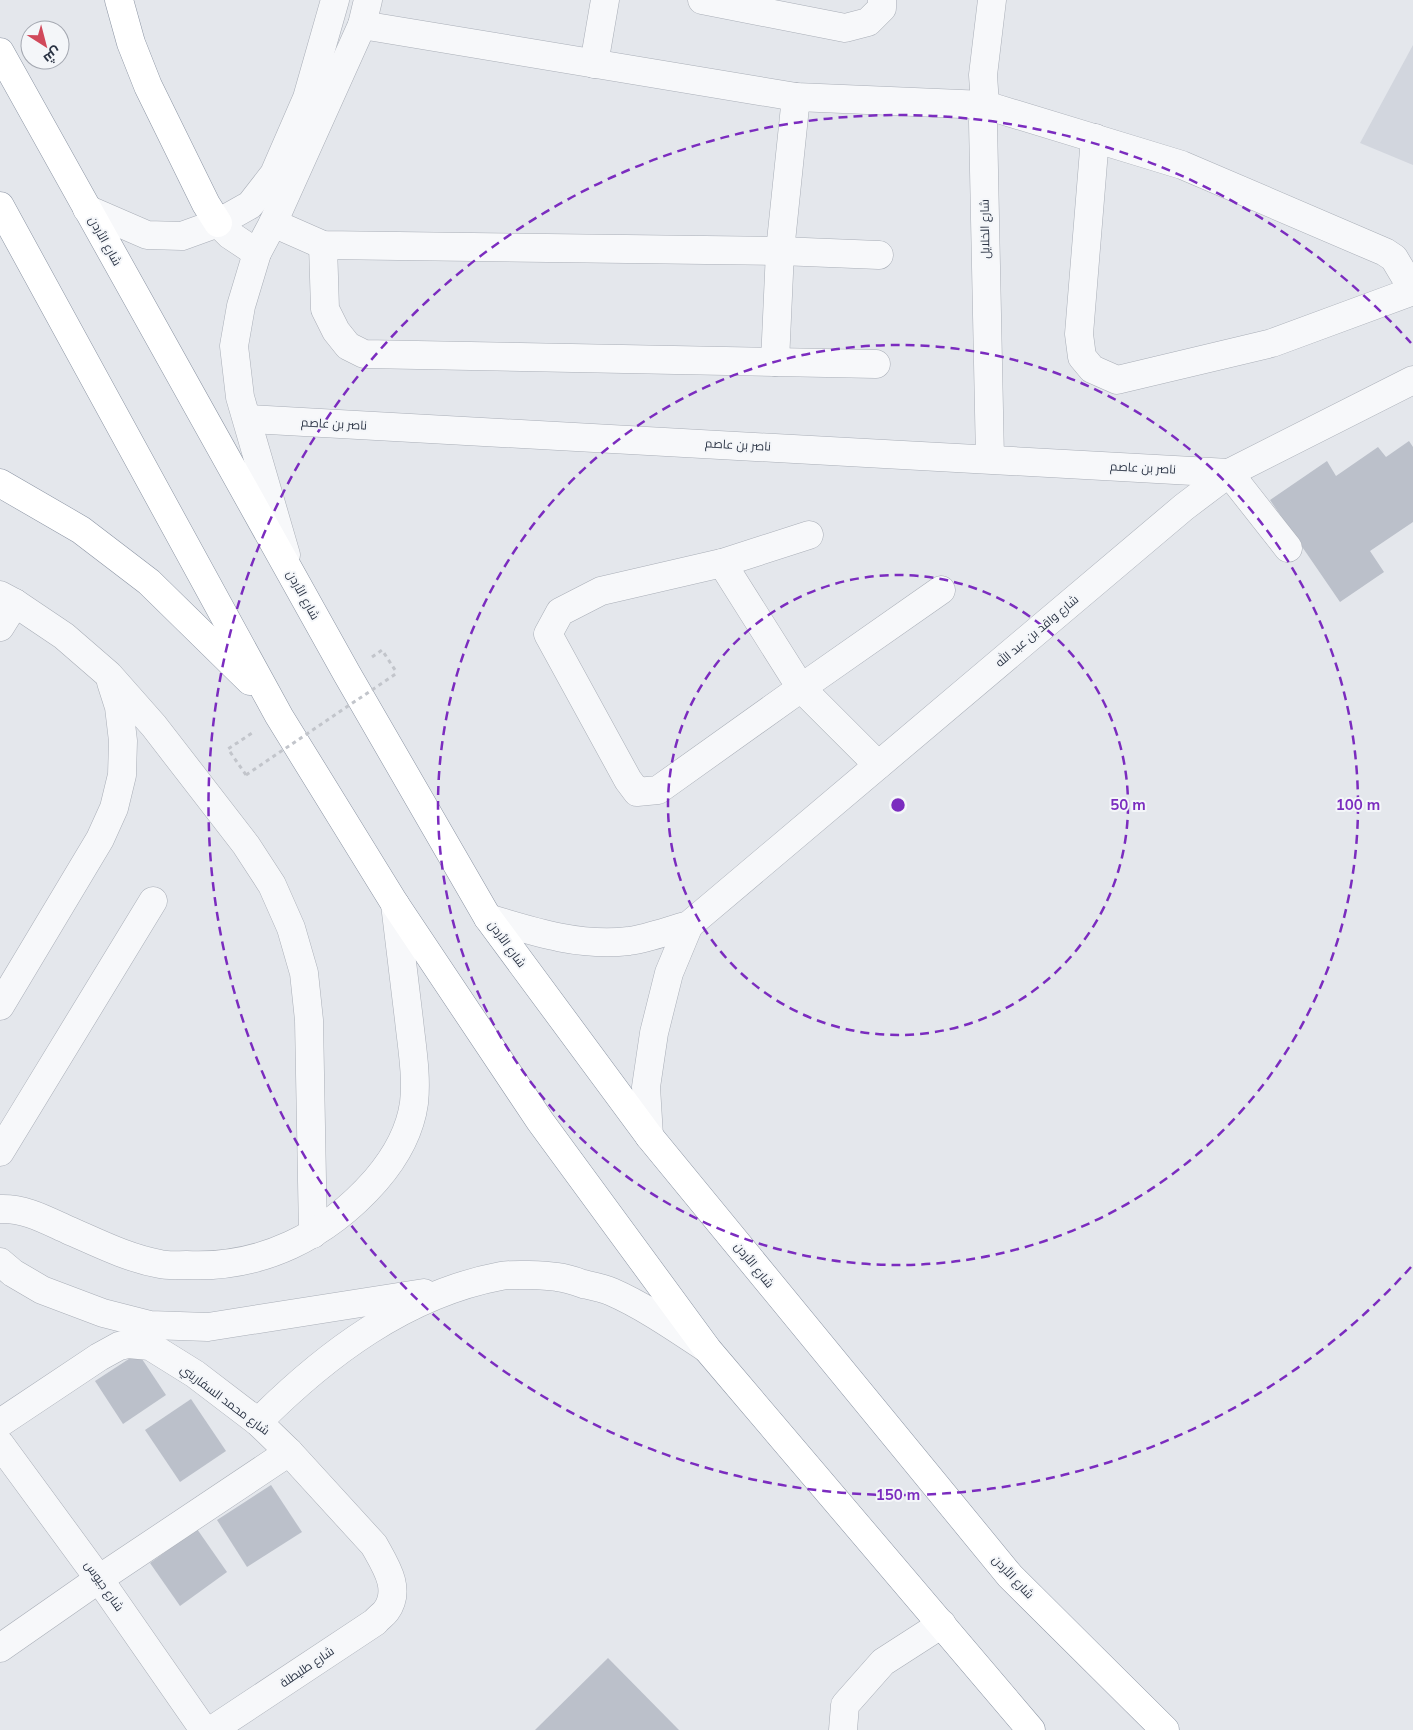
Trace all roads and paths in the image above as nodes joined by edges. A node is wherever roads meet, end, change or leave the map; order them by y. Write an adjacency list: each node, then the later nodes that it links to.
1 (119, 0): 15 (highway)
2 (335, 0): 15 (street)
3 (604, 0): 9 (street)
4 (702, 0): 5 (street)
5 (882, 0)
6 (992, 0): 11 (street, شارع الخلايل)
7 (365, 12): 9 (street); 16 (street)
8 (0, 52): 14 (highway, شارع الأردن)
9 (594, 64): 10 (street)
10 (796, 97): 11 (street); 18 (street)
11 (985, 105): 12 (street); 26 (street, شارع الخلايل)
12 (1095, 138): 21 (street); 21 (street)
13 (0, 206): 39 (highway)
14 (87, 209): 15 (street); 32 (highway, شارع الأردن)
15 (218, 223): 19 (street)
16 (273, 223): 17 (street); 19 (street)
17 (323, 245): 18 (street); 22 (street)
18 (780, 251): 20 (street); 22 (street)
19 (257, 253): 25 (street)
20 (879, 255)
21 (1413, 290)
22 (775, 362): 23 (street)
23 (876, 364)
24 (1413, 380): 27 (street, شارع واقد بن عبد الله)
25 (248, 419): 26 (street, ناصر بن عاصم); 32 (street)
26 (990, 459): 27 (street, ناصر بن عاصم)
27 (1229, 473): 30 (street); 41 (street, شارع واقد بن عبد الله)
28 (0, 484): 39 (highway)
29 (809, 535): 31 (street)
30 (1288, 548)
31 (722, 563): 38 (street); 38 (street)
32 (293, 577): 44 (highway, شارع الأردن)
33 (941, 590): 38 (street)
34 (7, 599): 35 (street); 37 (street)
35 (0, 627)
36 (382, 650): 40 (path, bridge)
37 (109, 675): 46 (street); 50 (street)
38 (800, 688): 41 (street)
39 (270, 701): 43 (highway)
40 (228, 749)
41 (878, 765): 45 (street, شارع واقد بن عبد الله)
42 (153, 901): 48 (street)
43 (395, 904): 50 (street); 53 (highway)
44 (488, 918): 45 (street, شارع واقد بن عبد الله); 47 (highway, شارع الأردن)
45 (689, 925): 47 (street, شارع واقد بن عبد الله)
46 (0, 1006)
47 (649, 1136): 66 (highway, شارع الأردن)
48 (0, 1152)
49 (0, 1210): 50 (street)
50 (313, 1234)
51 (0, 1262): 52 (street)
52 (449, 1290): 53 (street); 54 (street)
53 (708, 1350): 60 (highway)
54 (258, 1422): 55 (street, شارع محمد السفاريني); 57 (street, شارع محمد السفاريني)
55 (0, 1423)
56 (0, 1444): 58 (street, شارع جيوس)
57 (289, 1452): 58 (street); 59 (street, شارع محمد السفاريني)
58 (99, 1579): 61 (street); 63 (street, شارع جيوس)
59 (393, 1597): 64 (street, شارع طليطلة)
60 (942, 1624): 62 (highway); 65 (street)
61 (0, 1648)
62 (1030, 1729)
63 (204, 1730)
64 (212, 1730)
65 (843, 1730)
66 (1165, 1730)

